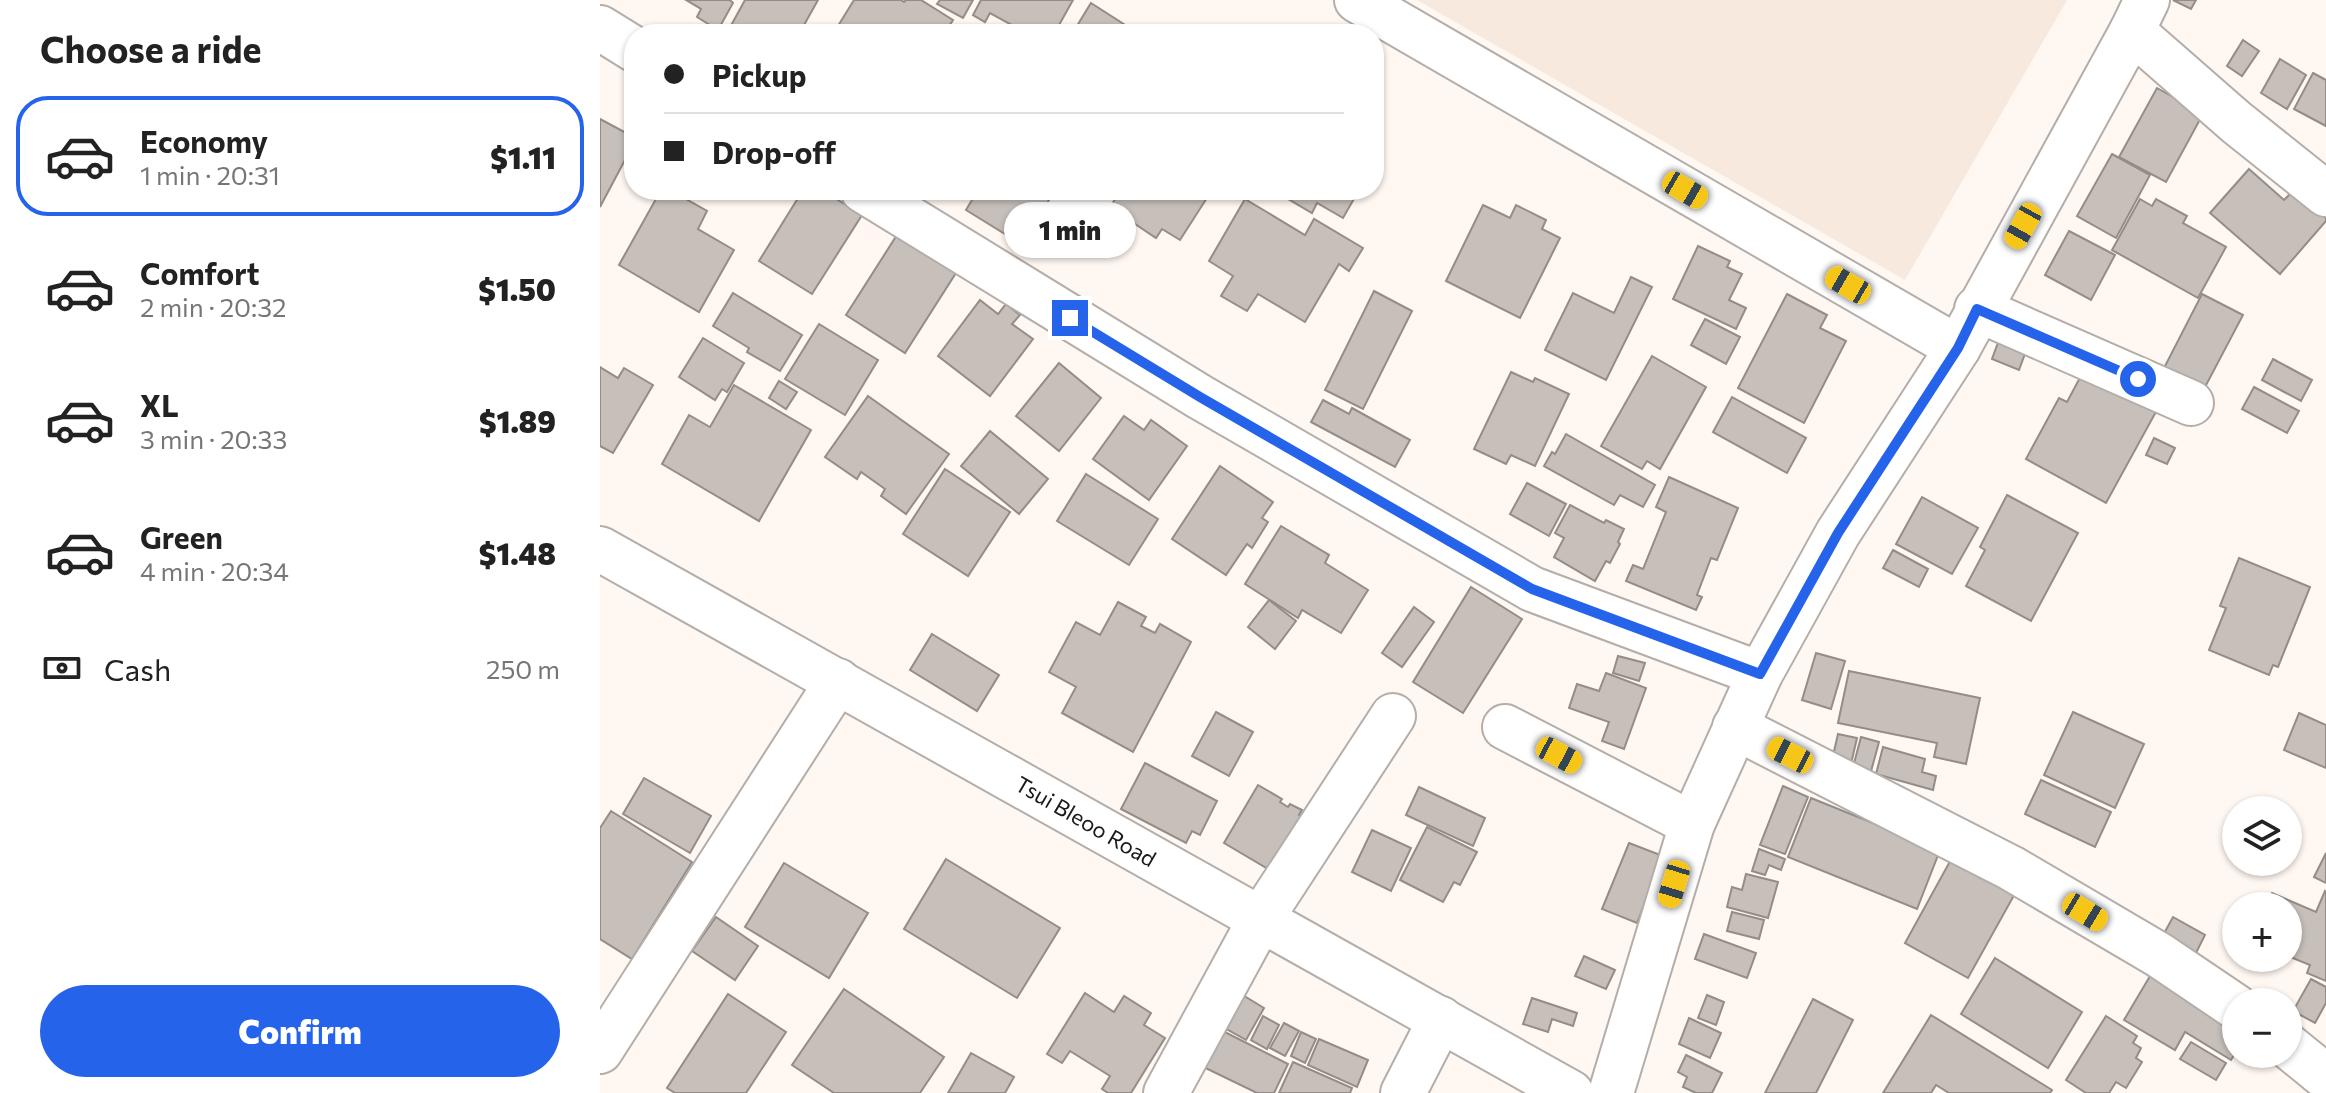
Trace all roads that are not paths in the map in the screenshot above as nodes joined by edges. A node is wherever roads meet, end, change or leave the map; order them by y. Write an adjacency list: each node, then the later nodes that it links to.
1 (1357, 0): 8 (street)
2 (2139, 16): 5 (street); 7 (street)
3 (600, 28): 4 (street)
4 (624, 43)
5 (2326, 194)
6 (879, 200): 11 (street)
7 (1977, 309): 8 (street); 9 (street)
8 (1958, 348): 11 (street)
9 (2191, 403)
10 (600, 549): 12 (street, Tsui Bleoo Road)
11 (1760, 674): 15 (street)
12 (838, 681): 17 (street, Tsui Bleoo Road); 20 (street)
13 (1393, 716): 17 (street)
14 (1505, 727): 16 (street)
15 (1735, 727): 16 (street); 18 (street)
16 (1692, 824): 26 (street)
17 (1260, 920): 19 (street, Tsui Bleoo Road); 23 (street)
18 (2222, 998)
19 (1441, 1019): 24 (street); 25 (street, Tsui Bleoo Road)
20 (600, 1051)
21 (2302, 1057): 22 (street)
22 (2326, 1077)
23 (1166, 1093)
24 (1403, 1093)
25 (1571, 1093)
26 (1611, 1093)

